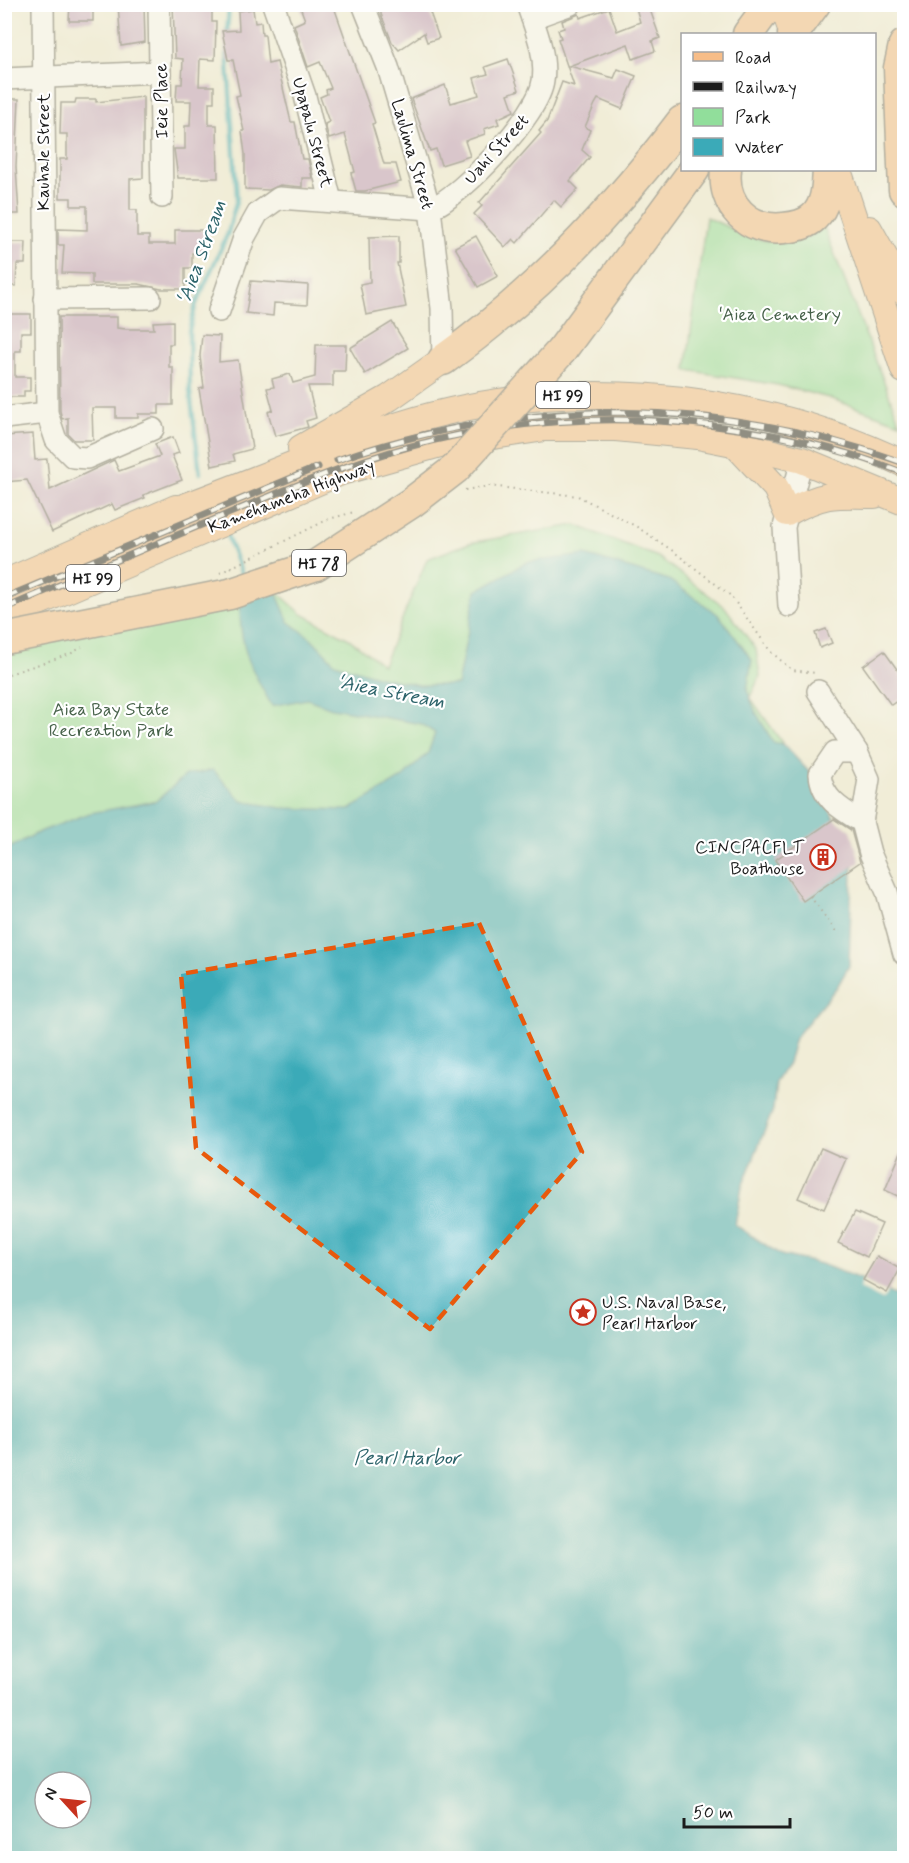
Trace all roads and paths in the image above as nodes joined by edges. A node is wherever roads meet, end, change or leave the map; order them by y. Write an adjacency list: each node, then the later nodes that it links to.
1 (43, 4): 15 (street, Kauhale Street)
2 (159, 4): 14 (street, Ieie Place)
3 (273, 4): 25 (street, Upapalu Street)
4 (363, 4): 26 (street, Laulima Street)
5 (571, 4): 9 (street)
6 (771, 4): 10 (highway)
7 (782, 4): 11 (main road)
8 (815, 4): 12 (highway)
9 (529, 11): 26 (street, Uahi Street)
10 (749, 33)
11 (793, 33)
12 (794, 33)
13 (904, 45): 23 (highway)
14 (160, 72): 15 (street); 24 (street, Ieie Place)
15 (43, 77): 16 (street); 29 (street, Kauhale Street)
16 (4, 79)
17 (681, 123): 31 (highway)
18 (693, 171): 49 (highway, HI 78, bridge)
19 (726, 171): 20 (highway)
20 (828, 171)
21 (838, 171): 32 (main road)
22 (845, 171): 27 (main road)
23 (904, 190)
24 (162, 197)
25 (332, 201): 26 (street, Upapalu Street); 30 (street)
26 (430, 209): 31 (street, Laulima Street)
27 (904, 292)
28 (150, 298): 29 (street)
29 (45, 299): 33 (street, Kauhale Street)
30 (219, 311)
31 (443, 360): 40 (main road, Kamehameha Highway)
32 (904, 370)
33 (47, 413): 34 (street); 35 (street, Kauhale Street)
34 (4, 418)
35 (153, 429)
36 (733, 443): 38 (main road, Kamehameha Highway / HI 99); 44 (main road); 48 (main road, Kamehameha Highway / HI 99)
37 (859, 444): 38 (main road); 39 (main road, Kamehameha Highway / HI 99); 40 (main road, Kamehameha Highway / HI 99)
38 (802, 460): 42 (main road, Kamehameha Highway / HI 99); 44 (street)
39 (904, 464)
40 (227, 488): 46 (main road, Kamehameha Highway / HI 99)
41 (455, 492): 50 (path)
42 (900, 499): 44 (main road)
43 (357, 512): 45 (path)
44 (787, 513): 47 (street)
45 (218, 574)
46 (4, 583)
47 (789, 606)
48 (4, 616)
49 (4, 639)
50 (818, 682): 51 (street)
51 (858, 752): 52 (street); 52 (street)
52 (862, 822): 55 (street)
53 (810, 896): 54 (path)
54 (837, 933)
55 (904, 954)

